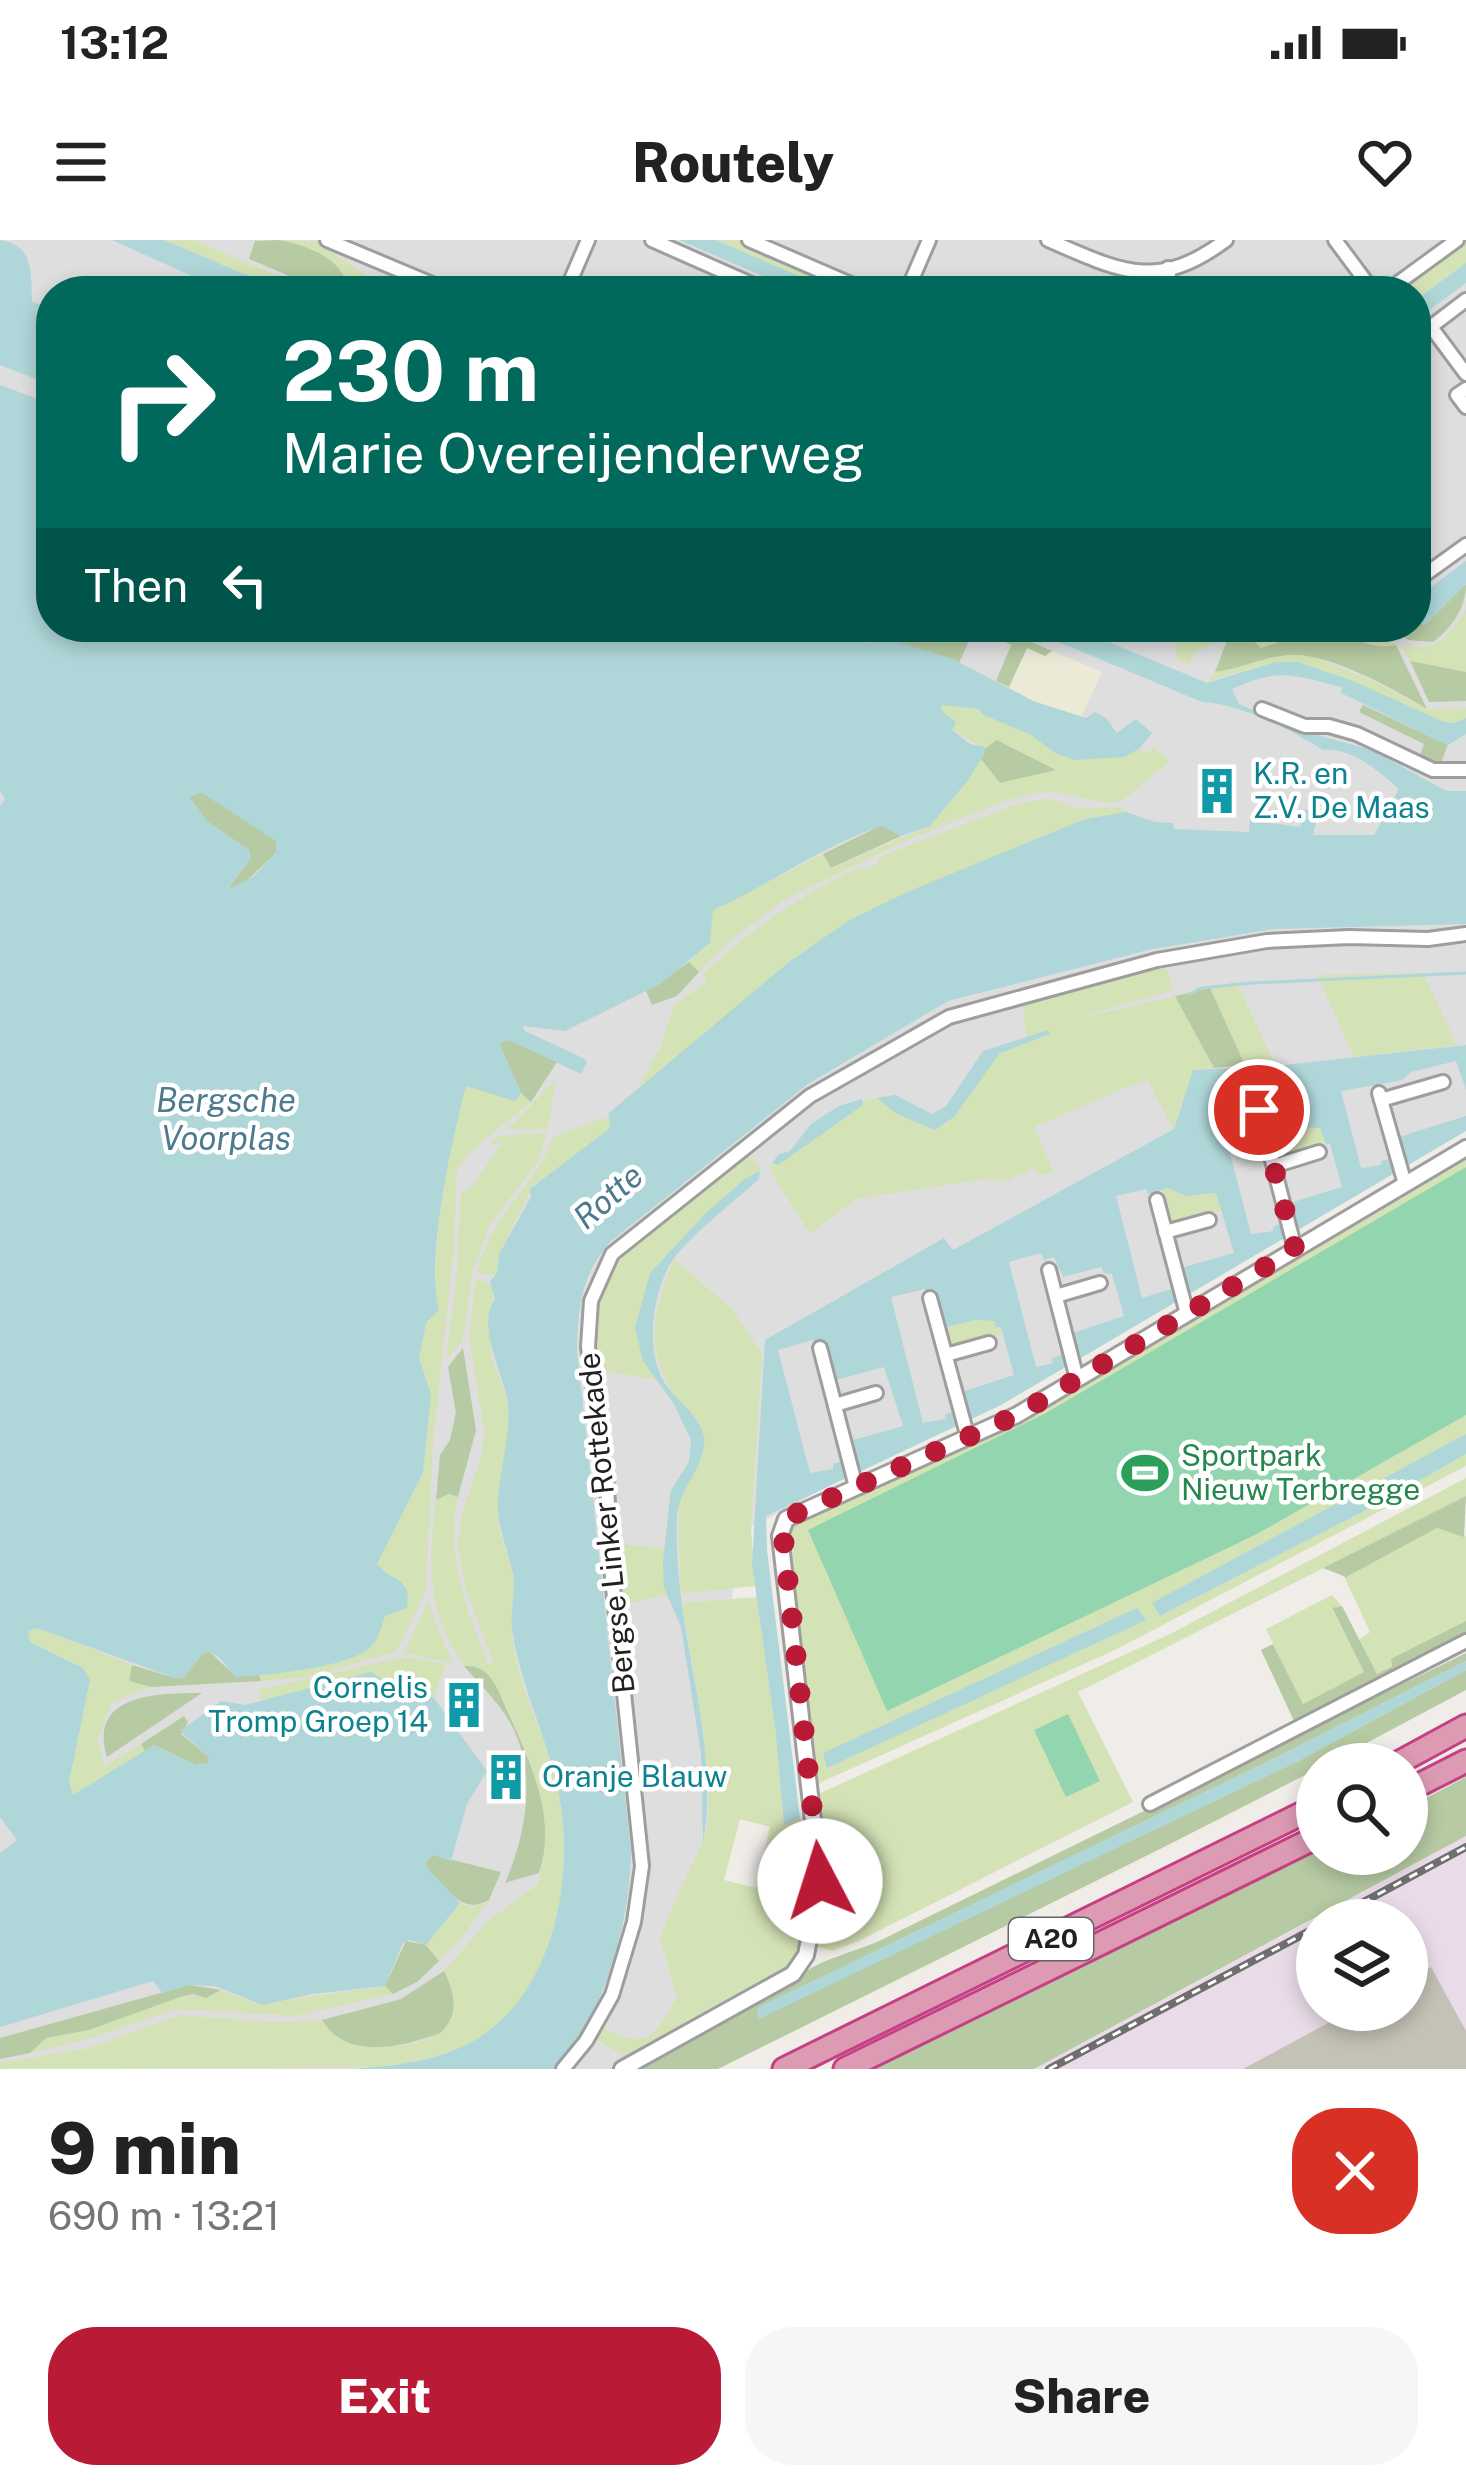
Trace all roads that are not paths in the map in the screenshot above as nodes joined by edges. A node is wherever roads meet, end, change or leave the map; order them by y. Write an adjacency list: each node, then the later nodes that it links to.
1 (327, 240): 11 (street)
2 (588, 240): 12 (street)
3 (652, 240): 13 (street)
4 (749, 240): 14 (street)
5 (929, 240): 15 (street)
6 (1048, 240): 10 (street)
7 (1226, 240): 10 (street)
8 (1335, 240): 17 (street)
9 (1457, 240): 18 (street)
10 (1168, 268): 16 (street)
11 (413, 276)
12 (572, 276)
13 (733, 276)
14 (832, 276)
15 (913, 276)
16 (1169, 276)
17 (1361, 276)
18 (1408, 276)
19 (1466, 300): 20 (street)
20 (1431, 327): 21 (street)
21 (1466, 374)
22 (1466, 388): 23 (street)
23 (1466, 406)
24 (1466, 544): 25 (street)
25 (1431, 570)
26 (1262, 709): 27 (street)
27 (1466, 770)
28 (1466, 934): 60 (street, Bergse Linker Rottekade)
29 (1443, 1082): 34 (street)
30 (1259, 1110): 33 (street)
31 (1466, 1148): 34 (street)
32 (1319, 1152): 33 (street)
33 (1274, 1166): 38 (street)
34 (1403, 1180): 38 (street)
35 (1156, 1200): 37 (street)
36 (1209, 1220): 37 (street)
37 (1165, 1232): 43 (street)
38 (1294, 1243): 43 (street)
39 (1049, 1270): 41 (street)
40 (1100, 1283): 41 (street)
41 (1056, 1296): 47 (street)
42 (930, 1298): 46 (street)
43 (1186, 1309): 47 (street)
44 (989, 1342): 46 (street)
45 (820, 1348): 49 (street)
46 (946, 1355): 50 (street)
47 (1074, 1365): 50 (street)
48 (876, 1393): 49 (street)
49 (835, 1406): 51 (street)
50 (966, 1432): 51 (street)
51 (854, 1482): 61 (street)
52 (1466, 1641): 57 (street)
53 (1466, 1726): 54 (highway)
54 (1428, 1747)
55 (1466, 1761): 56 (highway)
56 (1428, 1780)
57 (1150, 1804)
58 (1296, 1816): 62 (highway, A20)
59 (1296, 1848): 63 (highway, A20)
60 (563, 2069)
61 (622, 2069)
62 (784, 2069)
63 (845, 2069)

